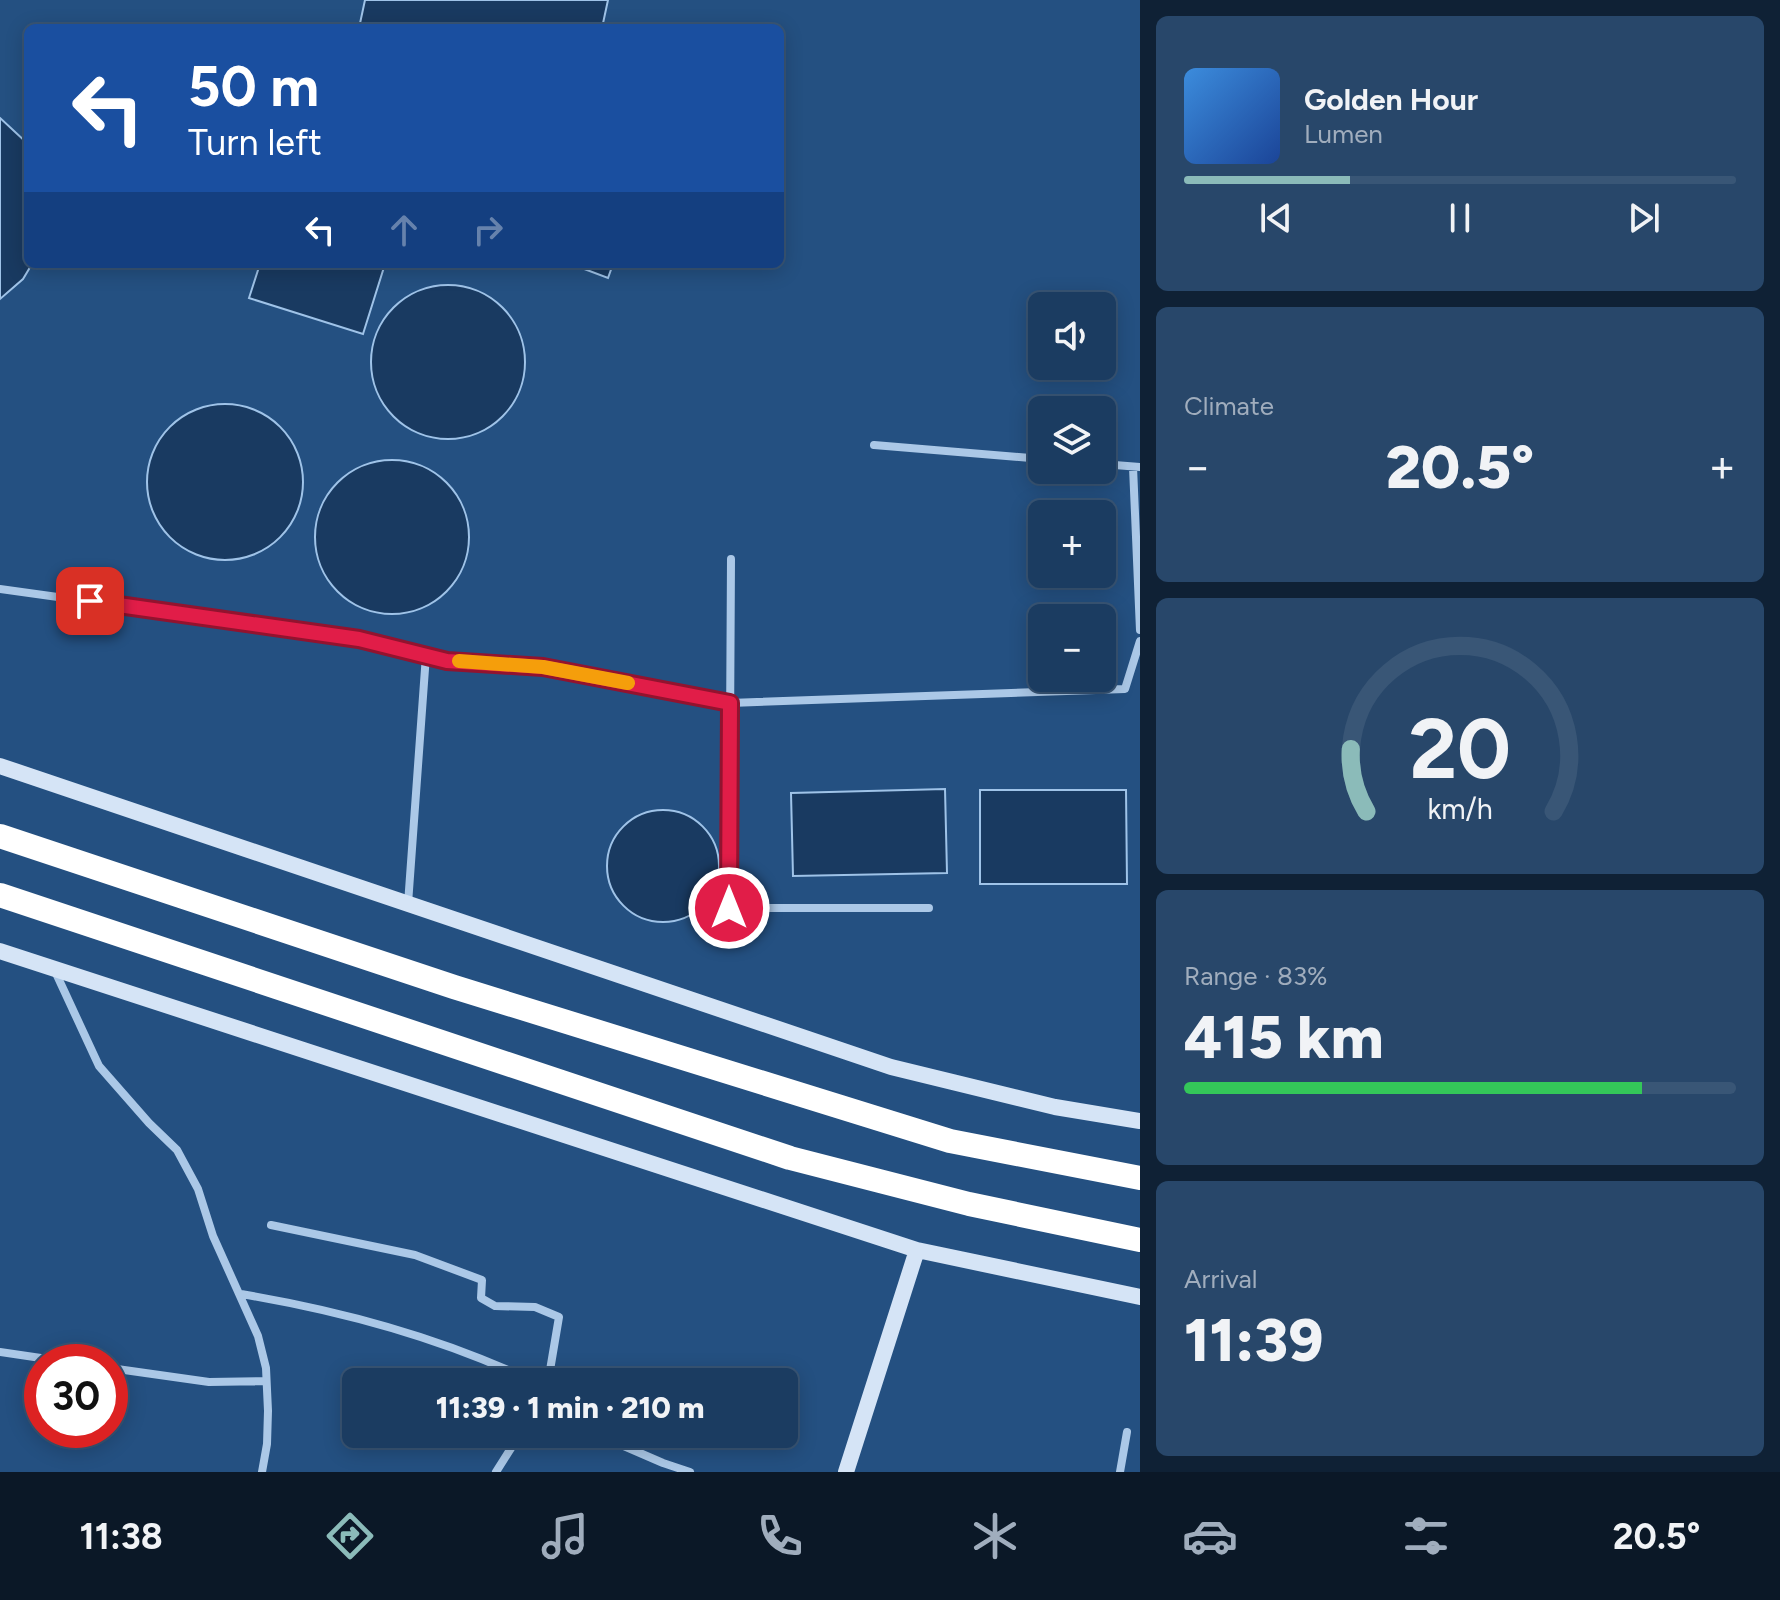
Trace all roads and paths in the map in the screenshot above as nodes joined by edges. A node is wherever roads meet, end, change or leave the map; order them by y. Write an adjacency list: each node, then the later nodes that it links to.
1 (874, 445): 2 (street)
2 (1028, 458)
3 (1116, 465): 4 (street)
4 (1137, 467): 7 (street)
5 (731, 559): 10 (street)
6 (0, 589): 9 (street)
7 (1140, 630)
8 (1140, 641): 10 (street)
9 (426, 655): 10 (street); 14 (street)
10 (730, 703): 15 (street)
11 (0, 766): 14 (street)
12 (0, 836): 19 (highway)
13 (0, 895): 21 (highway)
14 (408, 904): 18 (street)
15 (929, 908)
16 (0, 951): 17 (street)
17 (54, 969): 22 (street); 23 (street)
18 (1140, 1121)
19 (1140, 1178)
20 (271, 1225): 28 (street)
21 (1140, 1240)
22 (917, 1250): 24 (street); 37 (street)
23 (241, 1294): 27 (street); 30 (street)
24 (1140, 1297)
25 (0, 1352): 26 (street)
26 (24, 1356)
27 (503, 1368)
28 (550, 1368)
29 (128, 1371): 30 (street)
30 (266, 1381): 34 (street)
31 (1127, 1432): 38 (street)
32 (511, 1448): 35 (street)
33 (628, 1448): 36 (street)
34 (262, 1472)
35 (496, 1472)
36 (690, 1472)
37 (846, 1472)
38 (1120, 1472)

